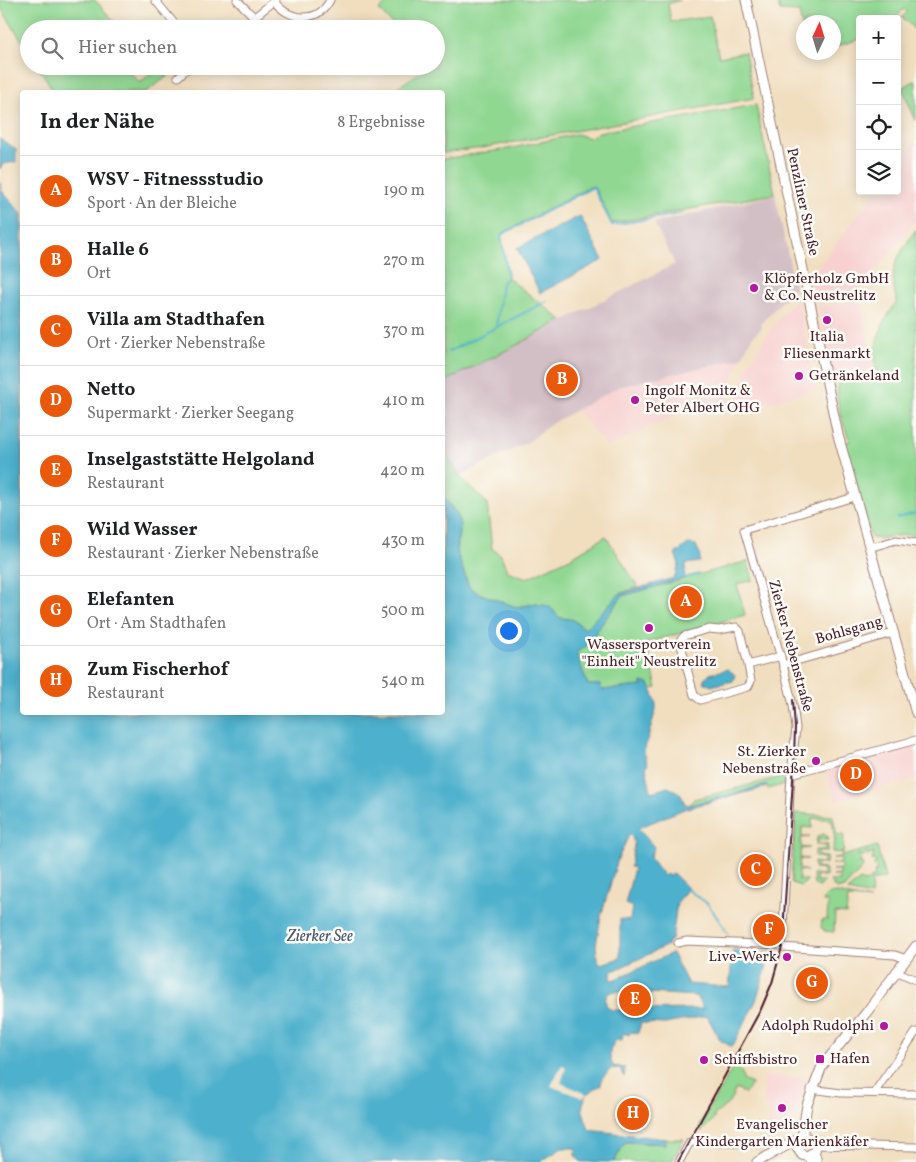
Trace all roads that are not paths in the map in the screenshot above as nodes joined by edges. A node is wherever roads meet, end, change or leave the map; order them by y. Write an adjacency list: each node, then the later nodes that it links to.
1 (155, 0): 7 (street)
2 (237, 0): 6 (street)
3 (330, 0): 5 (street)
4 (746, 0): 9 (main road, Penzliner Straße)
5 (275, 1): 6 (street)
6 (254, 17): 8 (street)
7 (172, 20)
8 (250, 20)
9 (854, 497): 11 (main road, Penzliner Straße); 13 (street, Zierker Nebenstraße)
10 (916, 543): 11 (street)
11 (869, 548): 12 (main road, Penzliner Straße)
12 (893, 633): 15 (street, Bohlsgang); 16 (main road, Penzliner Straße)
13 (781, 656): 14 (street); 15 (street, Zierker Nebenstraße)
14 (748, 665): 14 (street)
15 (783, 665): 18 (street, Zierker Nebenstraße)
16 (916, 713)
17 (916, 740): 18 (street)
18 (791, 774): 20 (street, Zierker Nebenstraße)
19 (678, 944): 20 (street)
20 (782, 945): 22 (street)
21 (916, 946): 22 (main road)
22 (906, 958): 23 (main road)
23 (896, 971): 24 (street); 26 (main road)
24 (916, 980)
25 (916, 1032): 27 (street)
26 (812, 1089): 27 (street); 29 (main road)
27 (874, 1093): 28 (street)
28 (916, 1094)
29 (807, 1105): 30 (main road); 33 (main road)
30 (799, 1142): 31 (main road); 33 (main road); 33 (main road)
31 (778, 1147): 34 (street); 35 (main road)
32 (916, 1147): 33 (street)
33 (812, 1150): 36 (street)
34 (679, 1162)
35 (757, 1162)
36 (818, 1162)

